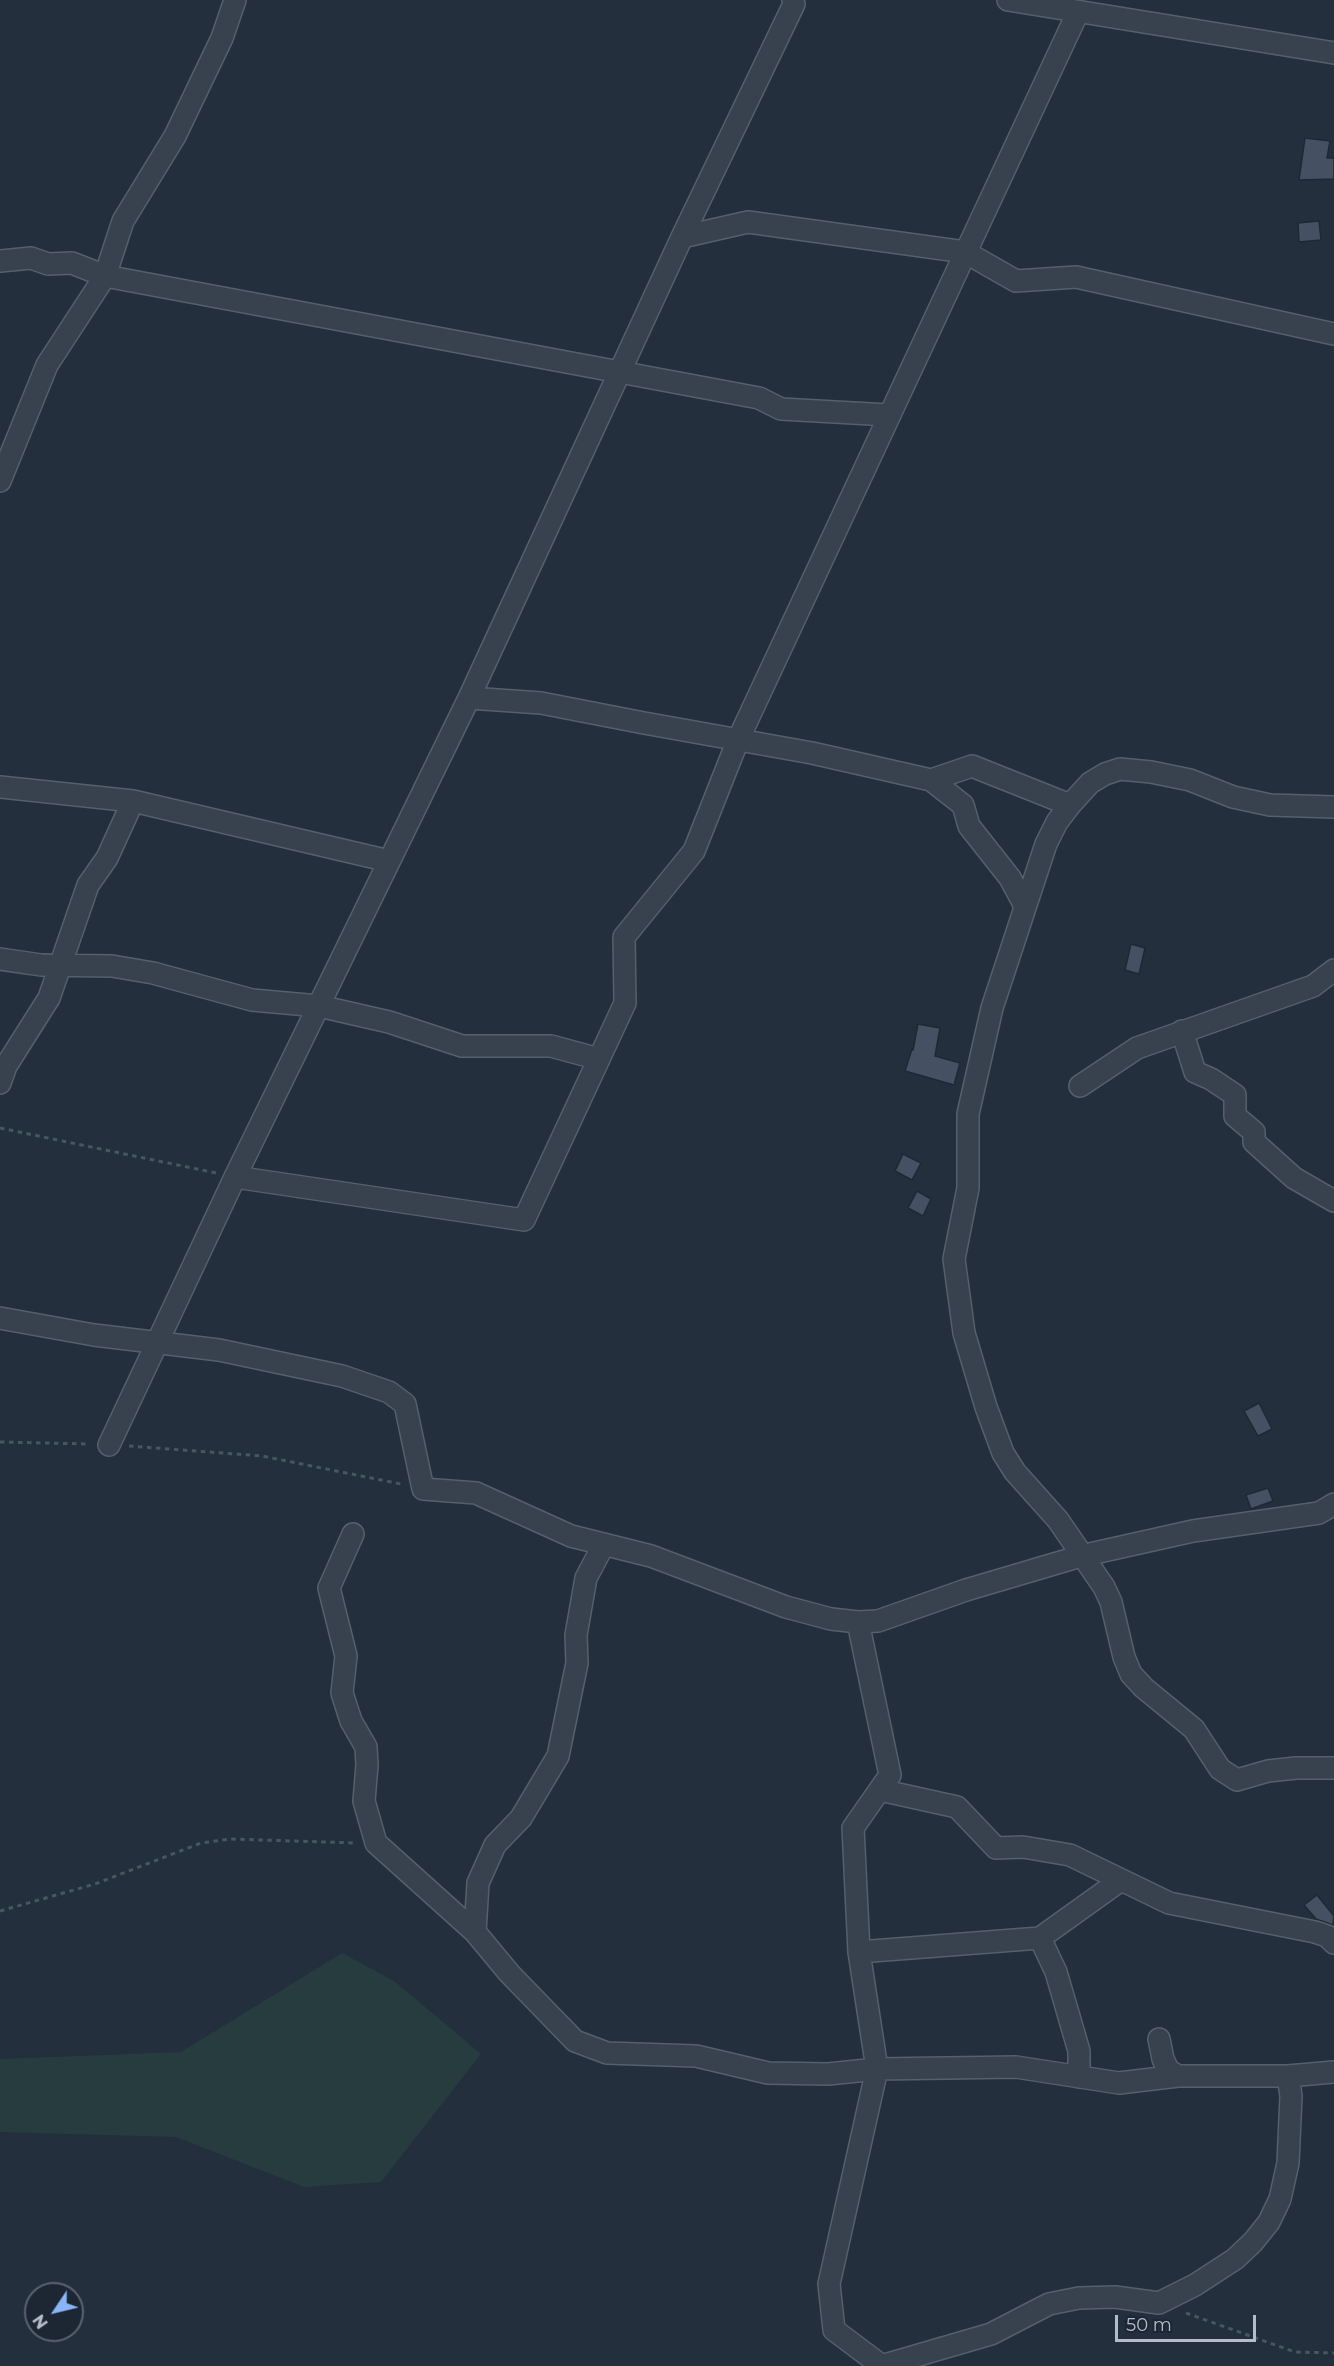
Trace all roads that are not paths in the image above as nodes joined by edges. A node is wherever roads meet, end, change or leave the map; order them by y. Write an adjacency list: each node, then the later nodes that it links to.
1 (235, 0): 10 (street)
2 (793, 0): 7 (street)
3 (1008, 0): 4 (street)
4 (1046, 3): 5 (street)
5 (1078, 12): 6 (street); 8 (street)
6 (1334, 53)
7 (682, 237): 8 (street); 12 (street)
8 (965, 252): 11 (street); 13 (street)
9 (0, 261): 10 (street)
10 (105, 276): 12 (street); 14 (street)
11 (1334, 334)
12 (620, 371): 13 (street); 15 (street)
13 (889, 415): 16 (street)
14 (0, 480)
15 (469, 698): 16 (street); 22 (street)
16 (738, 740): 17 (street); 29 (street)
17 (931, 780): 20 (street); 23 (street)
18 (0, 787): 19 (street)
19 (133, 801): 22 (street); 25 (street)
20 (1070, 805): 21 (street); 23 (street)
21 (1334, 807)
22 (389, 861): 27 (street)
23 (1025, 906): 40 (street)
24 (0, 959): 25 (street)
25 (59, 966): 27 (street); 30 (street)
26 (1334, 970): 28 (street)
27 (319, 1006): 29 (street); 32 (street)
28 (1182, 1031): 31 (street); 33 (street)
29 (599, 1059): 32 (street)
30 (0, 1083)
31 (1080, 1086)
32 (235, 1177): 35 (street)
33 (1334, 1201)
34 (0, 1318): 35 (street)
35 (158, 1343): 36 (street); 39 (street)
36 (109, 1445)
37 (1334, 1504): 40 (street)
38 (353, 1534): 45 (street)
39 (604, 1544): 41 (street); 45 (street)
40 (1082, 1556): 41 (street); 42 (street)
41 (858, 1622): 43 (street)
42 (1334, 1768)
43 (880, 1790): 44 (street); 48 (street)
44 (1121, 1880): 46 (street); 47 (street)
45 (475, 1932): 50 (street)
46 (1040, 1938): 48 (street); 54 (street)
47 (1334, 1943)
48 (860, 1952): 50 (street)
49 (1159, 2039): 52 (street)
50 (877, 2069): 54 (street); 55 (street)
51 (1334, 2072): 53 (street)
52 (1178, 2076): 53 (street); 54 (street)
53 (1288, 2076): 55 (street)
54 (1079, 2077)
55 (882, 2366)

